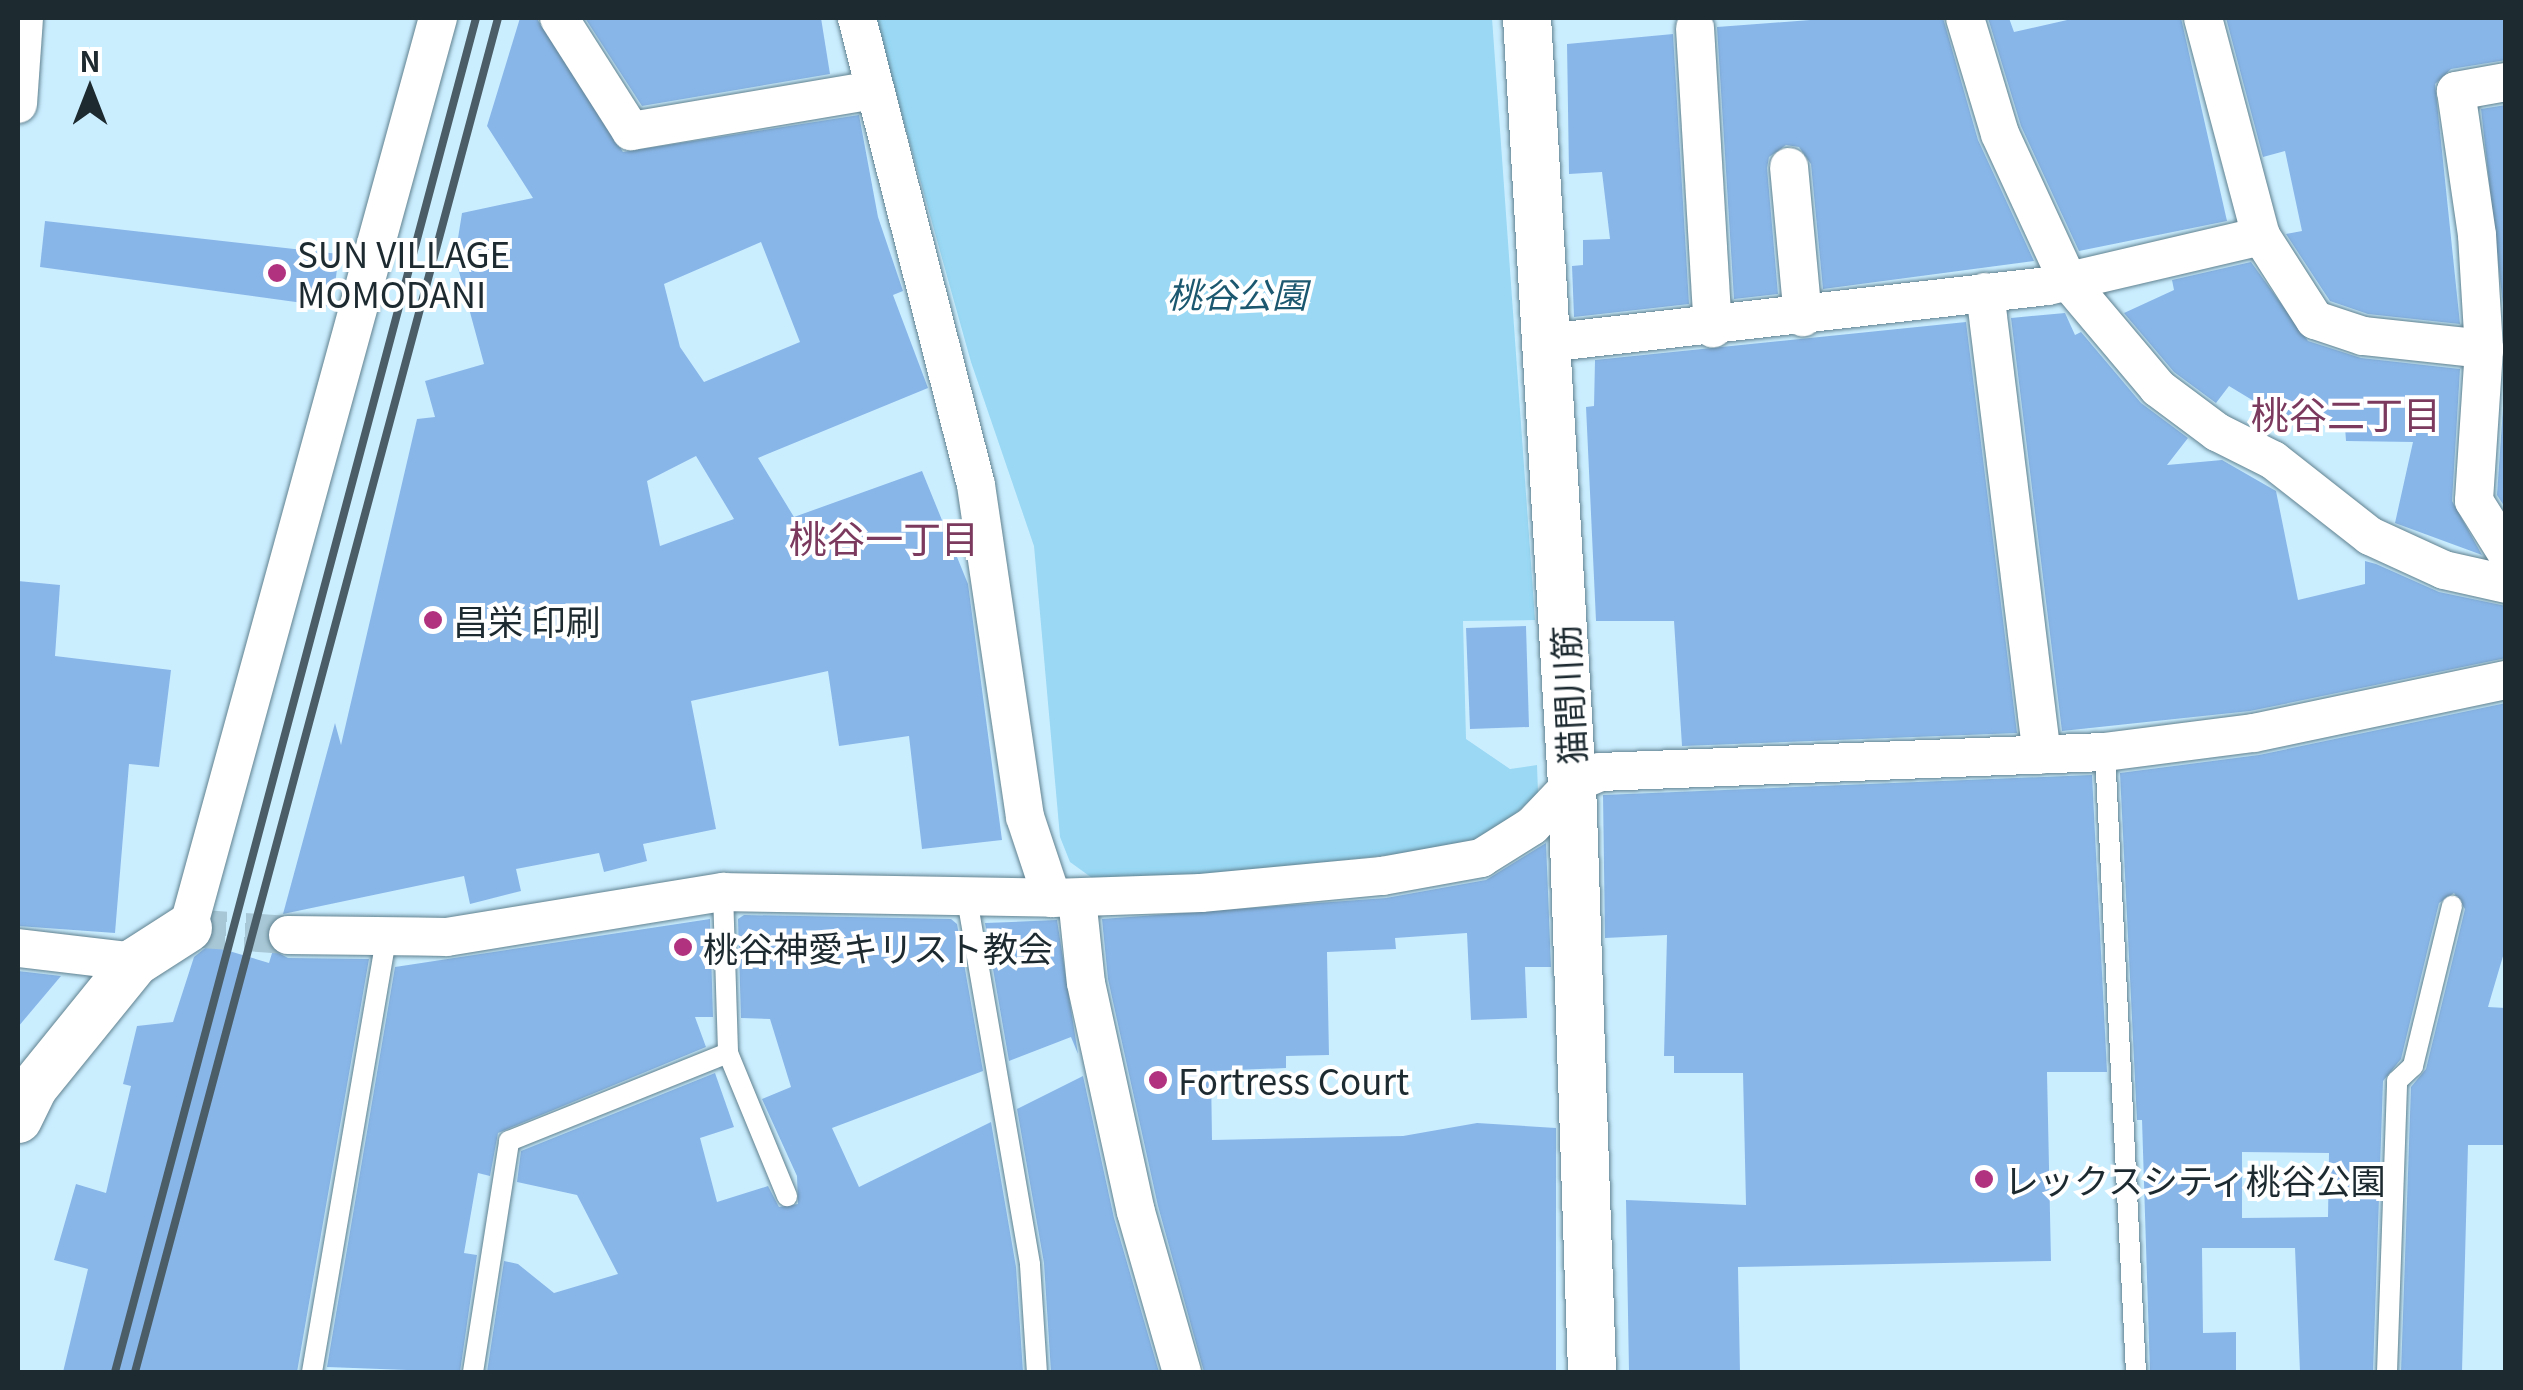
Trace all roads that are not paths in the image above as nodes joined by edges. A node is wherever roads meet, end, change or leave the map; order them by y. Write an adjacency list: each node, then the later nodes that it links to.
1 (24, 18): 11 (street)
2 (438, 18): 30 (street)
3 (560, 18): 10 (street)
4 (857, 18): 10 (street)
5 (1527, 18): 18 (street, 猫間川筋)
6 (1966, 18): 14 (street)
7 (2203, 18): 13 (street)
8 (1696, 28): 17 (street)
9 (2506, 82): 19 (street)
10 (873, 90): 27 (street)
11 (18, 104)
12 (1789, 167): 16 (street)
13 (2261, 236): 14 (street); 19 (street)
14 (2068, 280): 15 (street); 21 (street)
15 (1985, 292): 16 (street); 24 (street)
16 (1804, 317): 17 (street)
17 (1714, 328): 18 (street)
18 (1546, 343): 25 (street, 猫間川筋)
19 (2495, 344): 20 (street)
20 (2506, 552)
21 (2506, 584)
22 (2506, 680): 23 (street)
23 (2104, 752): 24 (street); 43 (lane)
24 (2042, 754): 25 (street)
25 (1572, 784): 27 (street); 42 (street, 猫間川筋)
26 (723, 892): 28 (street); 32 (street); 35 (lane)
27 (1065, 898): 28 (street); 41 (street)
28 (967, 899): 40 (lane)
29 (2452, 906): 44 (lane)
30 (188, 928): 34 (street)
31 (288, 935): 32 (street)
32 (386, 938): 38 (lane)
33 (18, 948): 34 (street)
34 (134, 962): 36 (street)
35 (728, 1053): 37 (lane); 39 (lane)
36 (18, 1119)
37 (787, 1196)
38 (312, 1372)
39 (472, 1372)
40 (1037, 1372)
41 (1182, 1372)
42 (1592, 1372)
43 (2136, 1372)
44 (2388, 1372)

